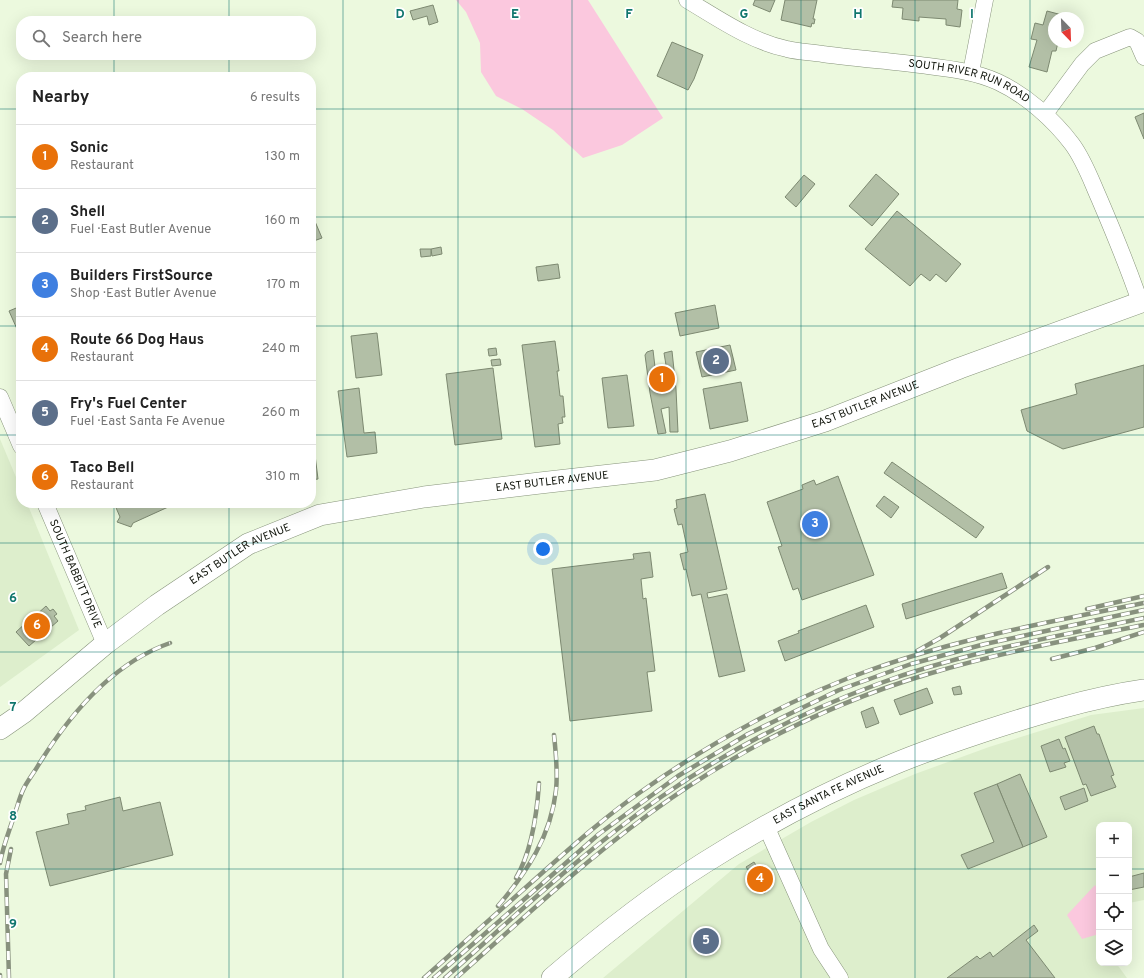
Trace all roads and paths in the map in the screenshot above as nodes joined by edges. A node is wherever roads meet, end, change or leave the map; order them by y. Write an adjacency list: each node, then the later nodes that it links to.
1 (687, 0): 4 (street, SOUTH RIVER RUN ROAD)
2 (986, 0): 4 (street)
3 (1144, 57): 5 (street)
4 (971, 72): 5 (street, SOUTH RIVER RUN ROAD)
5 (1045, 114): 6 (street, SOUTH RIVER RUN ROAD)
6 (1142, 302): 10 (main road, EAST BUTLER AVENUE)
7 (0, 397): 8 (street)
8 (16, 434)
9 (47, 508): 10 (street, SOUTH BABBITT DRIVE)
10 (105, 644): 12 (main road, EAST BUTLER AVENUE)
11 (1144, 690): 13 (main road, EAST SANTA FE AVENUE)
12 (0, 729)
13 (766, 826): 14 (main road, EAST SANTA FE AVENUE); 15 (street)
14 (552, 978)
15 (840, 978)

